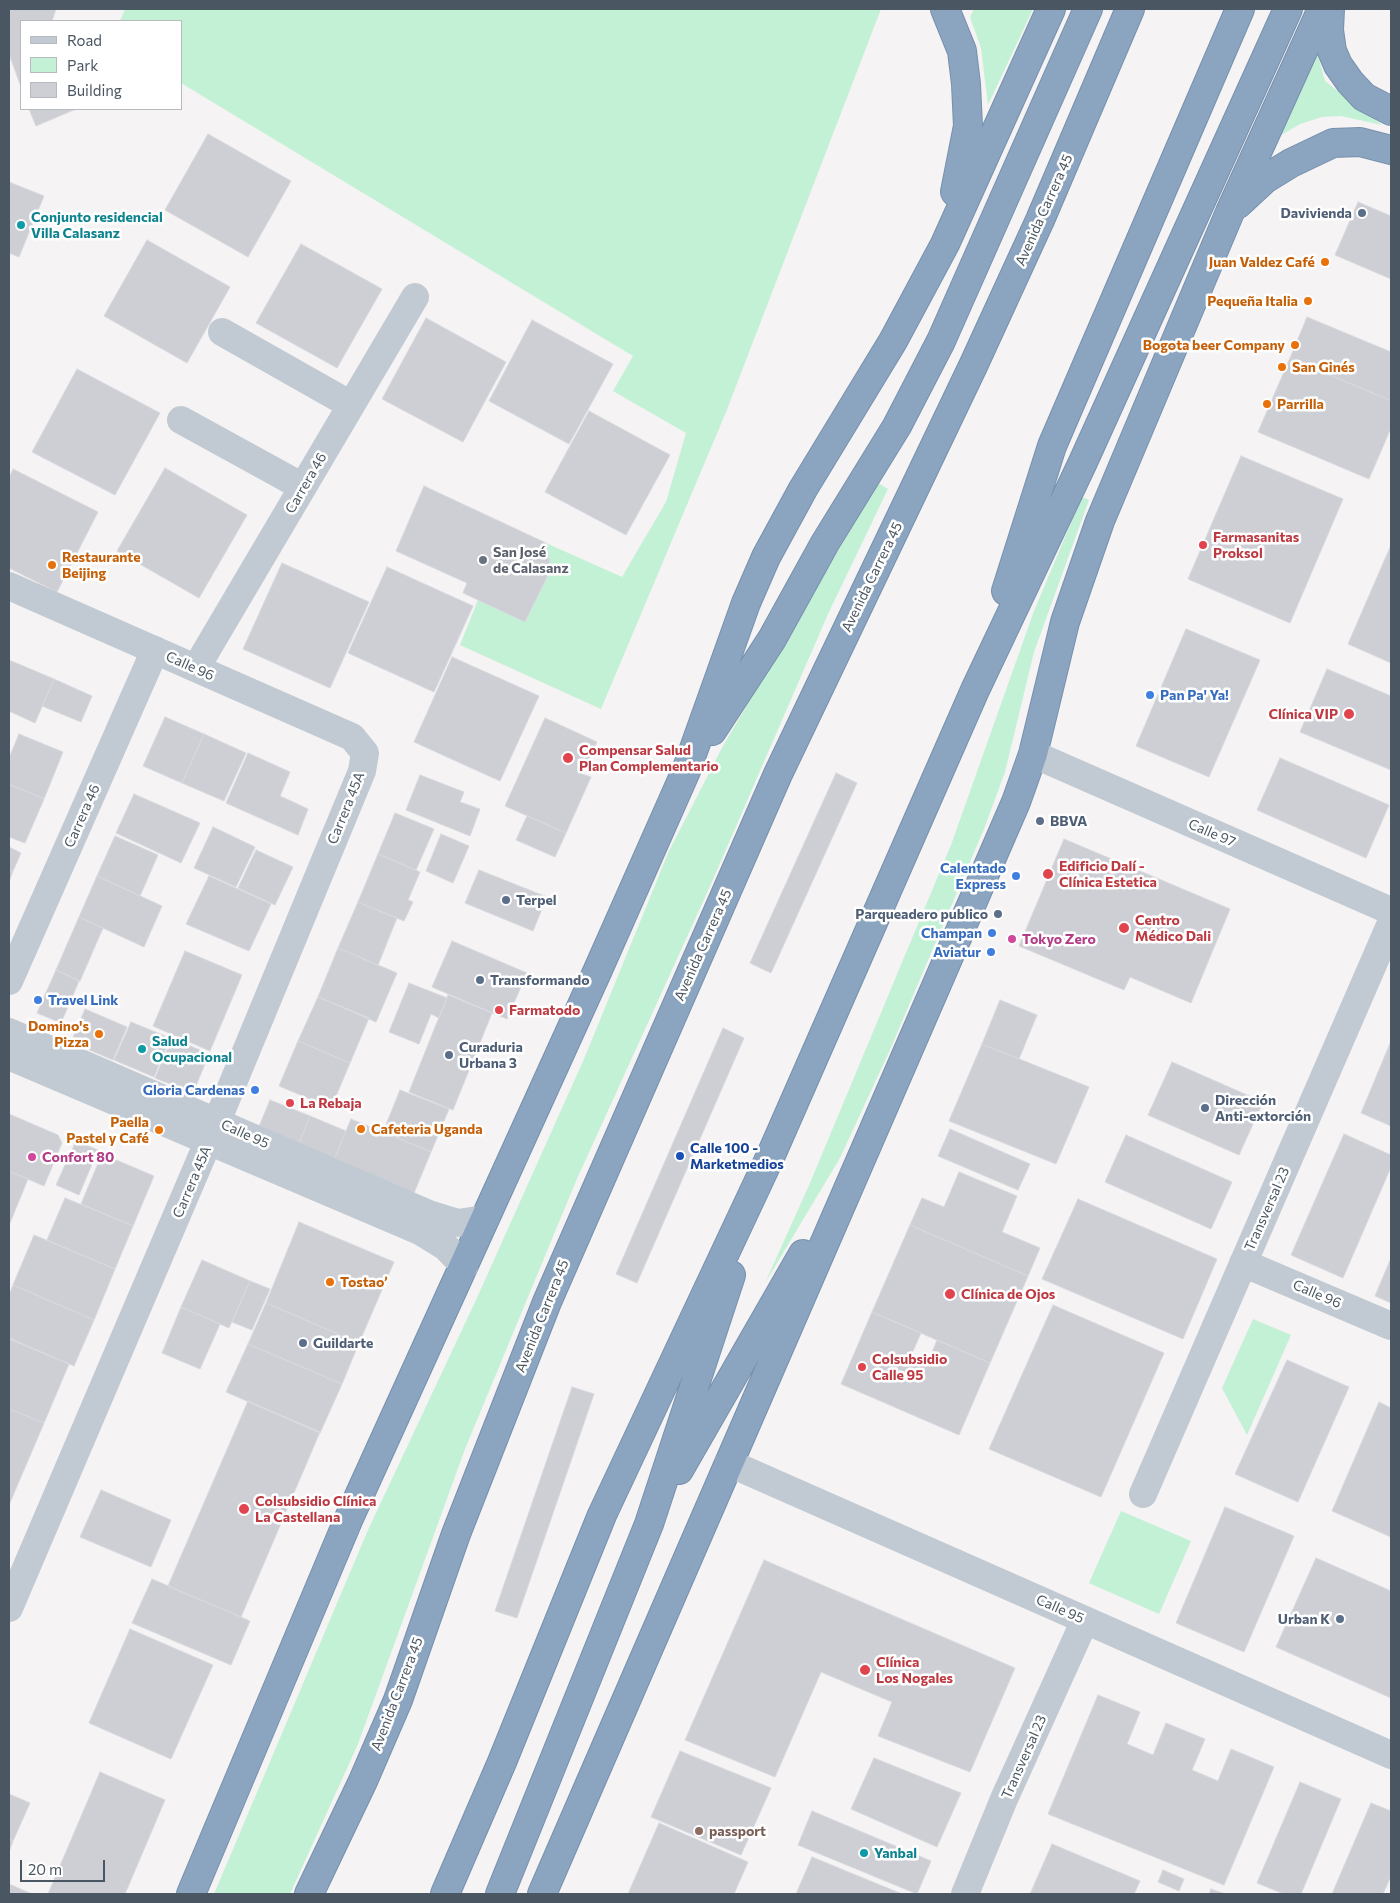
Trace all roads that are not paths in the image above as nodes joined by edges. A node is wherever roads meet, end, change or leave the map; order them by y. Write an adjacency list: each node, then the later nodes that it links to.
1 (945, 9): 12 (highway)
2 (1051, 9): 12 (highway)
3 (1088, 9): 24 (highway)
4 (1130, 9): 45 (highway, Avenida Carrera 45)
5 (1240, 9): 21 (highway)
6 (1288, 9): 21 (highway)
7 (1322, 9): 11 (highway)
8 (1330, 9): 9 (highway)
9 (1391, 112)
10 (1391, 150): 11 (highway)
11 (1230, 212): 23 (highway)
12 (945, 244): 24 (highway)
13 (415, 297): 15 (street, Carrera 46)
14 (222, 332): 15 (street)
15 (351, 406): 17 (street, Carrera 46)
16 (181, 420): 17 (street)
17 (303, 487): 20 (street, Carrera 46)
18 (9, 586): 19 (street, Calle 96)
19 (155, 650): 20 (street, Calle 96); 27 (street, Carrera 46)
20 (196, 668): 22 (street, Calle 96)
21 (975, 690): 32 (highway)
22 (365, 753): 30 (street, Carrera 45A)
23 (1033, 754): 25 (street, Calle 97); 31 (highway)
24 (686, 771): 33 (highway)
25 (1391, 911)
26 (1391, 924): 34 (street, Transversal 23)
27 (9, 982)
28 (9, 1032): 30 (street, Calle 95)
29 (9, 1056): 30 (street, Calle 95)
30 (213, 1132): 33 (street, Calle 95); 35 (street, Calle 95); 40 (street, Carrera 45A)
31 (872, 1133): 37 (highway); 39 (highway)
32 (771, 1155): 39 (highway); 46 (highway)
33 (484, 1219): 35 (highway)
34 (1243, 1263): 36 (street, Calle 96); 38 (street, Transversal 23)
35 (464, 1266): 44 (highway)
36 (1391, 1326)
37 (728, 1463): 41 (street, Calle 95); 47 (highway)
38 (1143, 1494)
39 (649, 1524): 43 (highway)
40 (9, 1608)
41 (1085, 1620): 42 (street, Calle 95); 48 (street, Transversal 23)
42 (1391, 1755)
43 (502, 1892)
44 (191, 1894)
45 (309, 1894)
46 (445, 1894)
47 (542, 1894)
48 (965, 1894)

